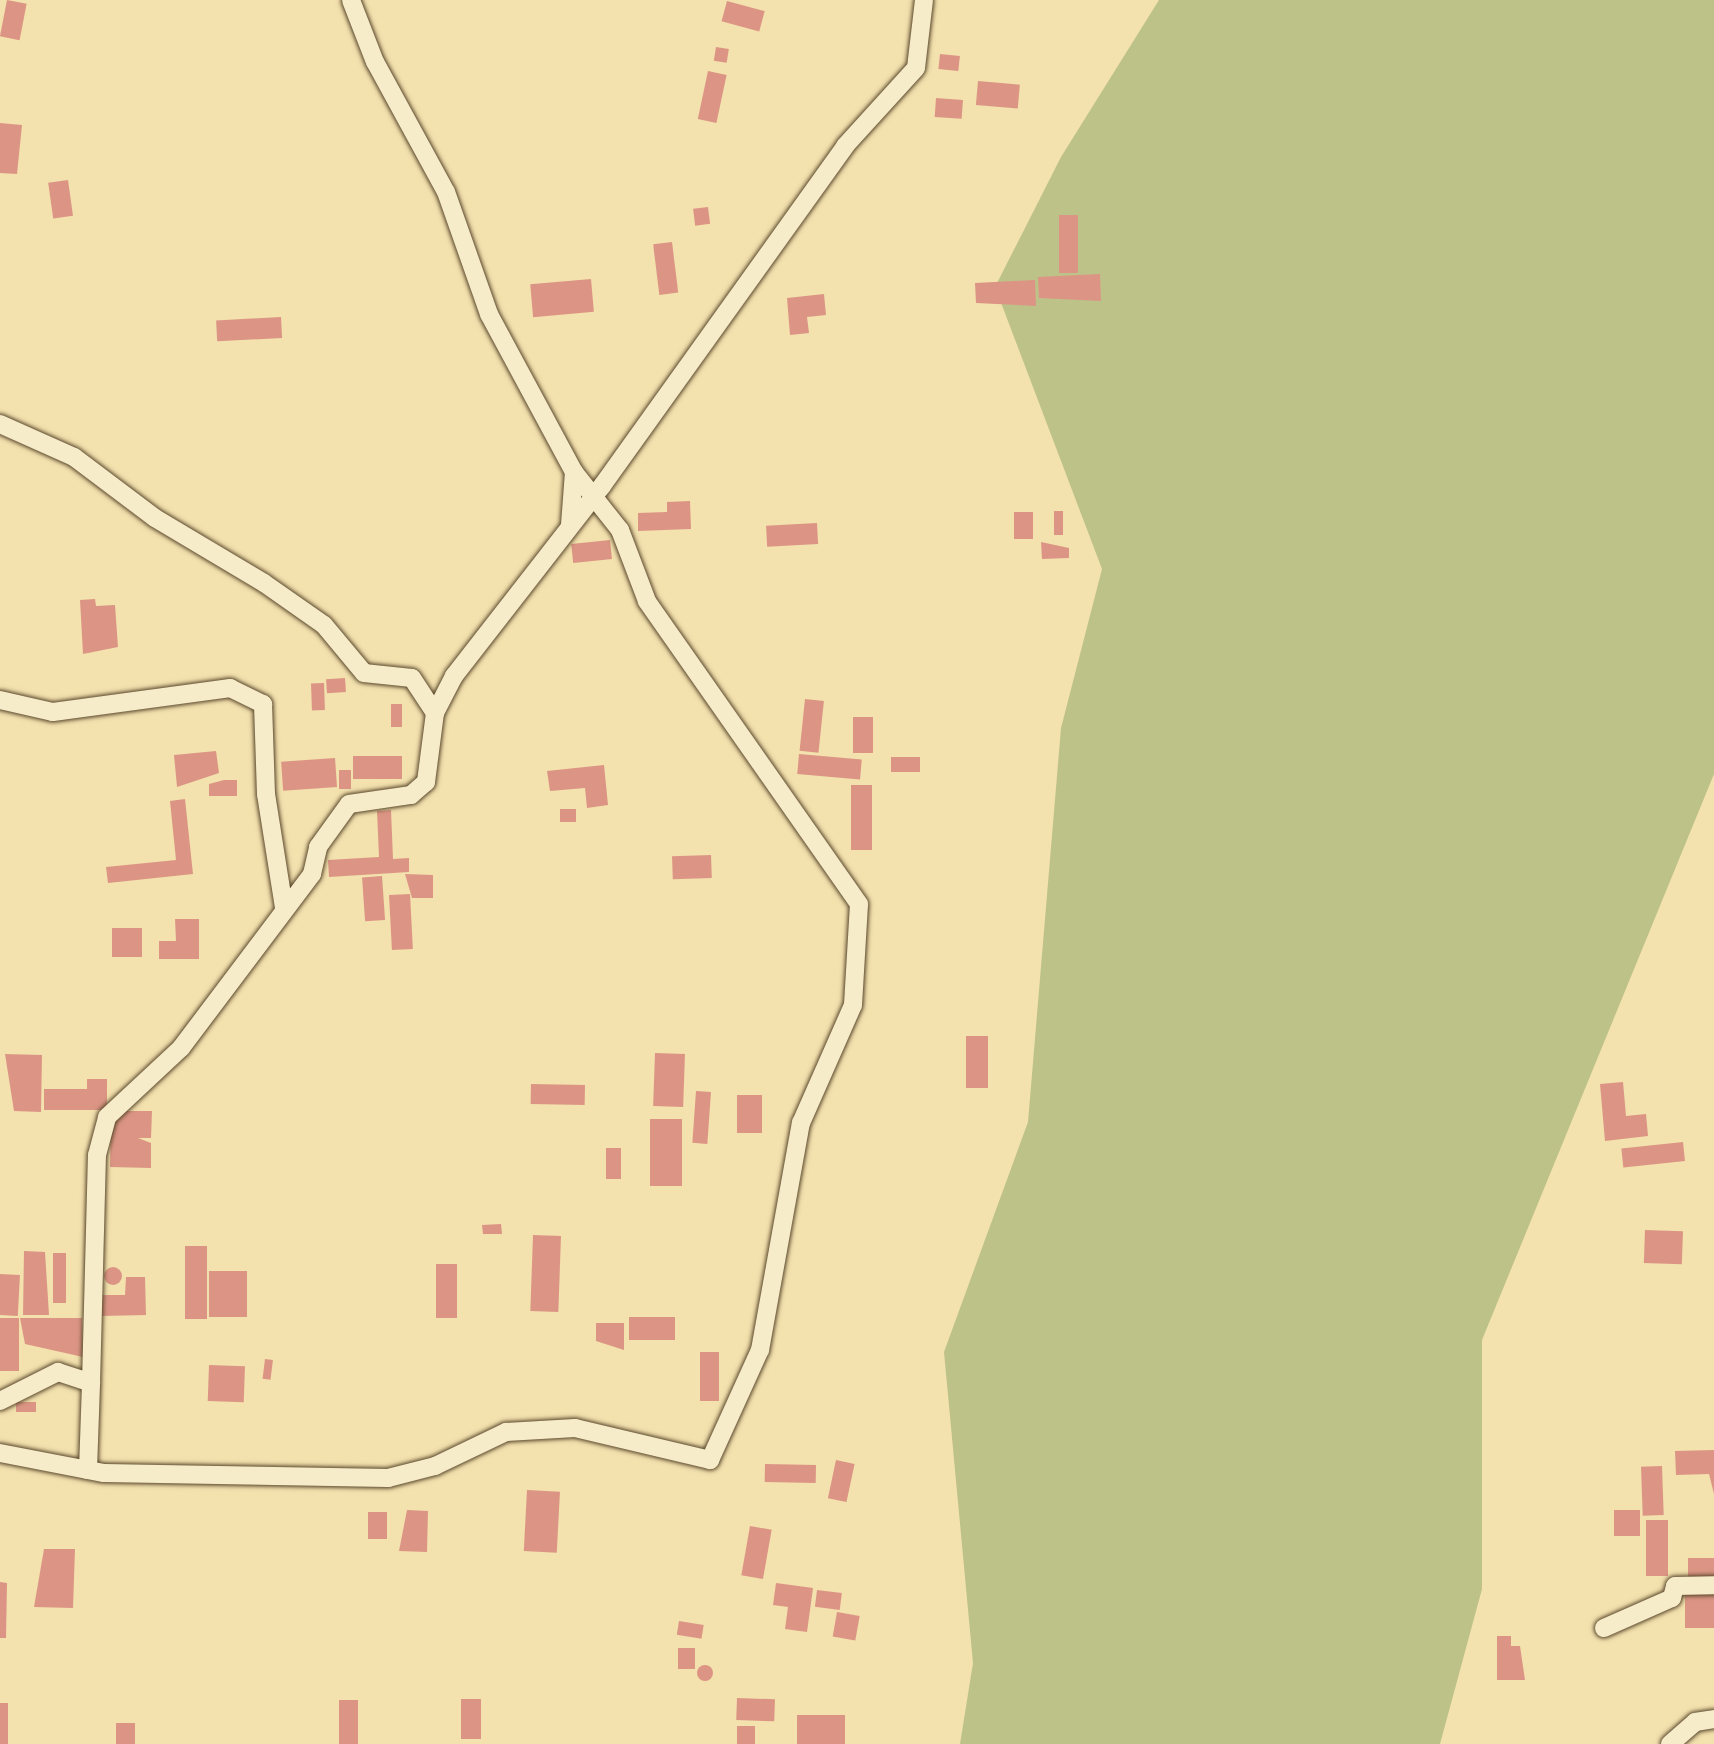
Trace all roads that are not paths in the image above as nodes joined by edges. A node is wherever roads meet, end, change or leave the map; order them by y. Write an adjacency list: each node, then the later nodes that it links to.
1 (351, 0): 4 (street)
2 (924, 0): 5 (street)
3 (0, 424): 8 (street)
4 (574, 472): 5 (street); 6 (street)
5 (594, 495): 6 (street); 13 (street)
6 (570, 525): 8 (street)
7 (0, 700): 9 (street)
8 (435, 713): 9 (street)
9 (284, 908): 10 (street)
10 (91, 1383): 11 (street); 13 (street)
11 (0, 1401)
12 (0, 1453): 13 (street)
13 (88, 1470)
14 (1714, 1585): 15 (street)
15 (1604, 1628)
16 (1714, 1719): 17 (street)
17 (1670, 1744)

